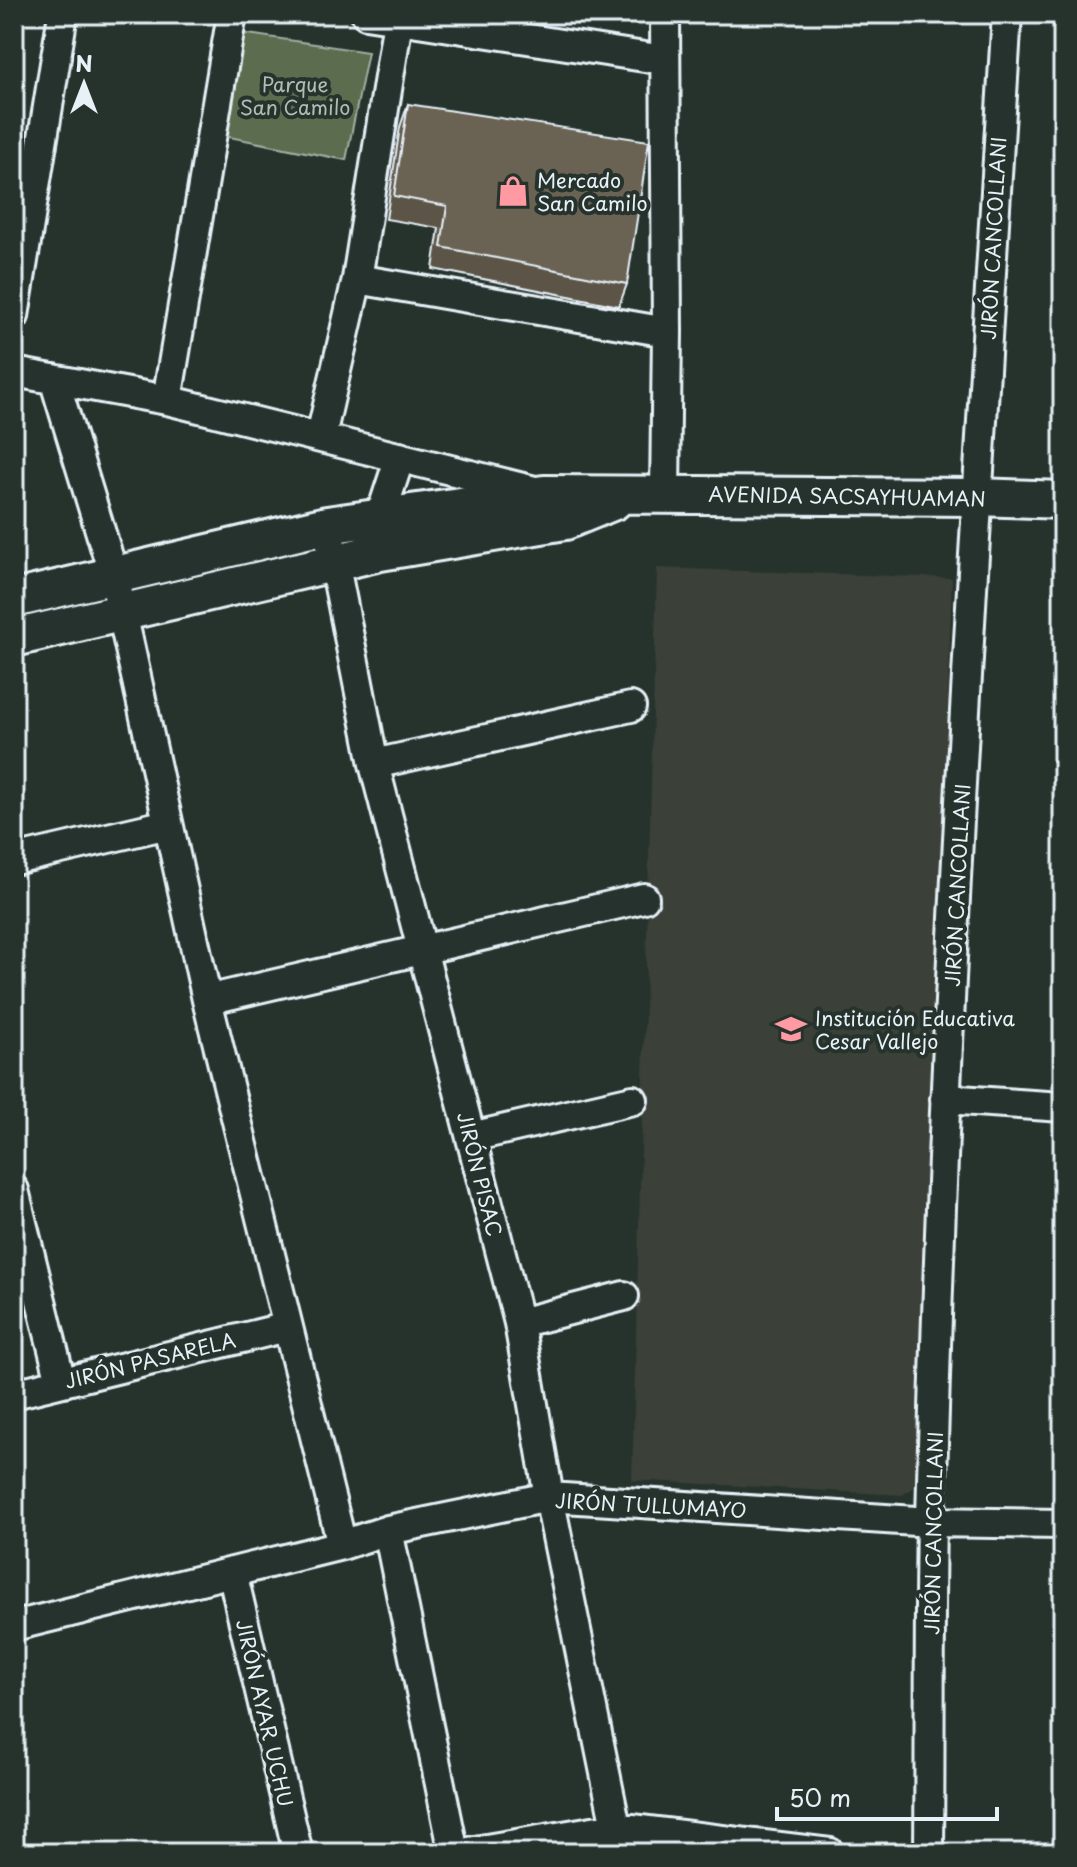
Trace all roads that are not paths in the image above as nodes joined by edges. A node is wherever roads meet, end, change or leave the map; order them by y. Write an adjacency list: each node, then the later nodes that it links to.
1 (63, 14): 14 (street)
2 (232, 14): 18 (street)
3 (366, 14): 6 (street)
4 (665, 14): 8 (street)
5 (1007, 14): 22 (street, JIRÓN CANCOLLANI)
6 (399, 16): 7 (street); 9 (street)
7 (498, 24): 8 (street)
8 (664, 60): 12 (street)
9 (383, 116): 10 (street); 13 (street)
10 (414, 121)
11 (634, 151): 12 (street)
12 (665, 156): 15 (street)
13 (357, 279): 15 (street); 19 (street)
14 (14, 316)
15 (667, 332): 21 (street)
16 (14, 372): 17 (street)
17 (54, 379): 18 (street); 28 (street)
18 (167, 400): 19 (street)
19 (321, 436): 20 (street)
20 (400, 457): 24 (street); 26 (street)
21 (647, 494): 22 (street, AVENIDA SACSAYHUAMAN); 24 (street)
22 (977, 497): 23 (street, AVENIDA SACSAYHUAMAN); 39 (street, JIRÓN CANCOLLANI)
23 (1063, 500)
24 (554, 507): 26 (street)
25 (327, 525): 26 (street); 27 (street, JIRÓN PISAC); 28 (street)
26 (380, 535): 27 (street)
27 (335, 563): 30 (street); 33 (street, JIRÓN PISAC)
28 (114, 576): 29 (street); 30 (street)
29 (14, 599)
30 (122, 612): 31 (street); 34 (street)
31 (14, 638)
32 (631, 707): 33 (street)
33 (374, 764): 37 (street, JIRÓN PISAC)
34 (168, 824): 35 (street); 38 (street)
35 (14, 860)
36 (644, 898): 37 (street)
37 (422, 950): 38 (street); 42 (street, JIRÓN PISAC)
38 (207, 1000): 46 (street)
39 (945, 1099): 41 (street); 50 (street, JIRÓN CANCOLLANI)
40 (633, 1100): 42 (street)
41 (1063, 1107)
42 (471, 1137): 45 (street, JIRÓN PISAC)
43 (14, 1190): 47 (street)
44 (624, 1296): 45 (street)
45 (519, 1323): 49 (street, JIRÓN PISAC)
46 (287, 1327): 47 (street, JIRÓN PASARELA); 53 (street)
47 (61, 1382): 48 (street, JIRÓN PASARELA)
48 (14, 1394)
49 (549, 1497): 50 (street, JIRÓN TULLUMAYO); 52 (street, JIRÓN TULLUMAYO); 56 (street, JIRÓN PISAC)
50 (931, 1522): 51 (street, JIRÓN TULLUMAYO); 61 (street, JIRÓN CANCOLLANI)
51 (1063, 1524)
52 (388, 1530): 53 (street, JIRÓN TULLUMAYO); 58 (street)
53 (342, 1545): 54 (street, JIRÓN TULLUMAYO)
54 (232, 1572): 55 (street, JIRÓN TULLUMAYO); 57 (street, JIRÓN AYAR UCHU)
55 (14, 1626)
56 (616, 1827): 59 (street); 60 (street)
57 (298, 1853)
58 (454, 1853)
59 (463, 1853)
60 (830, 1853)
61 (929, 1853)

